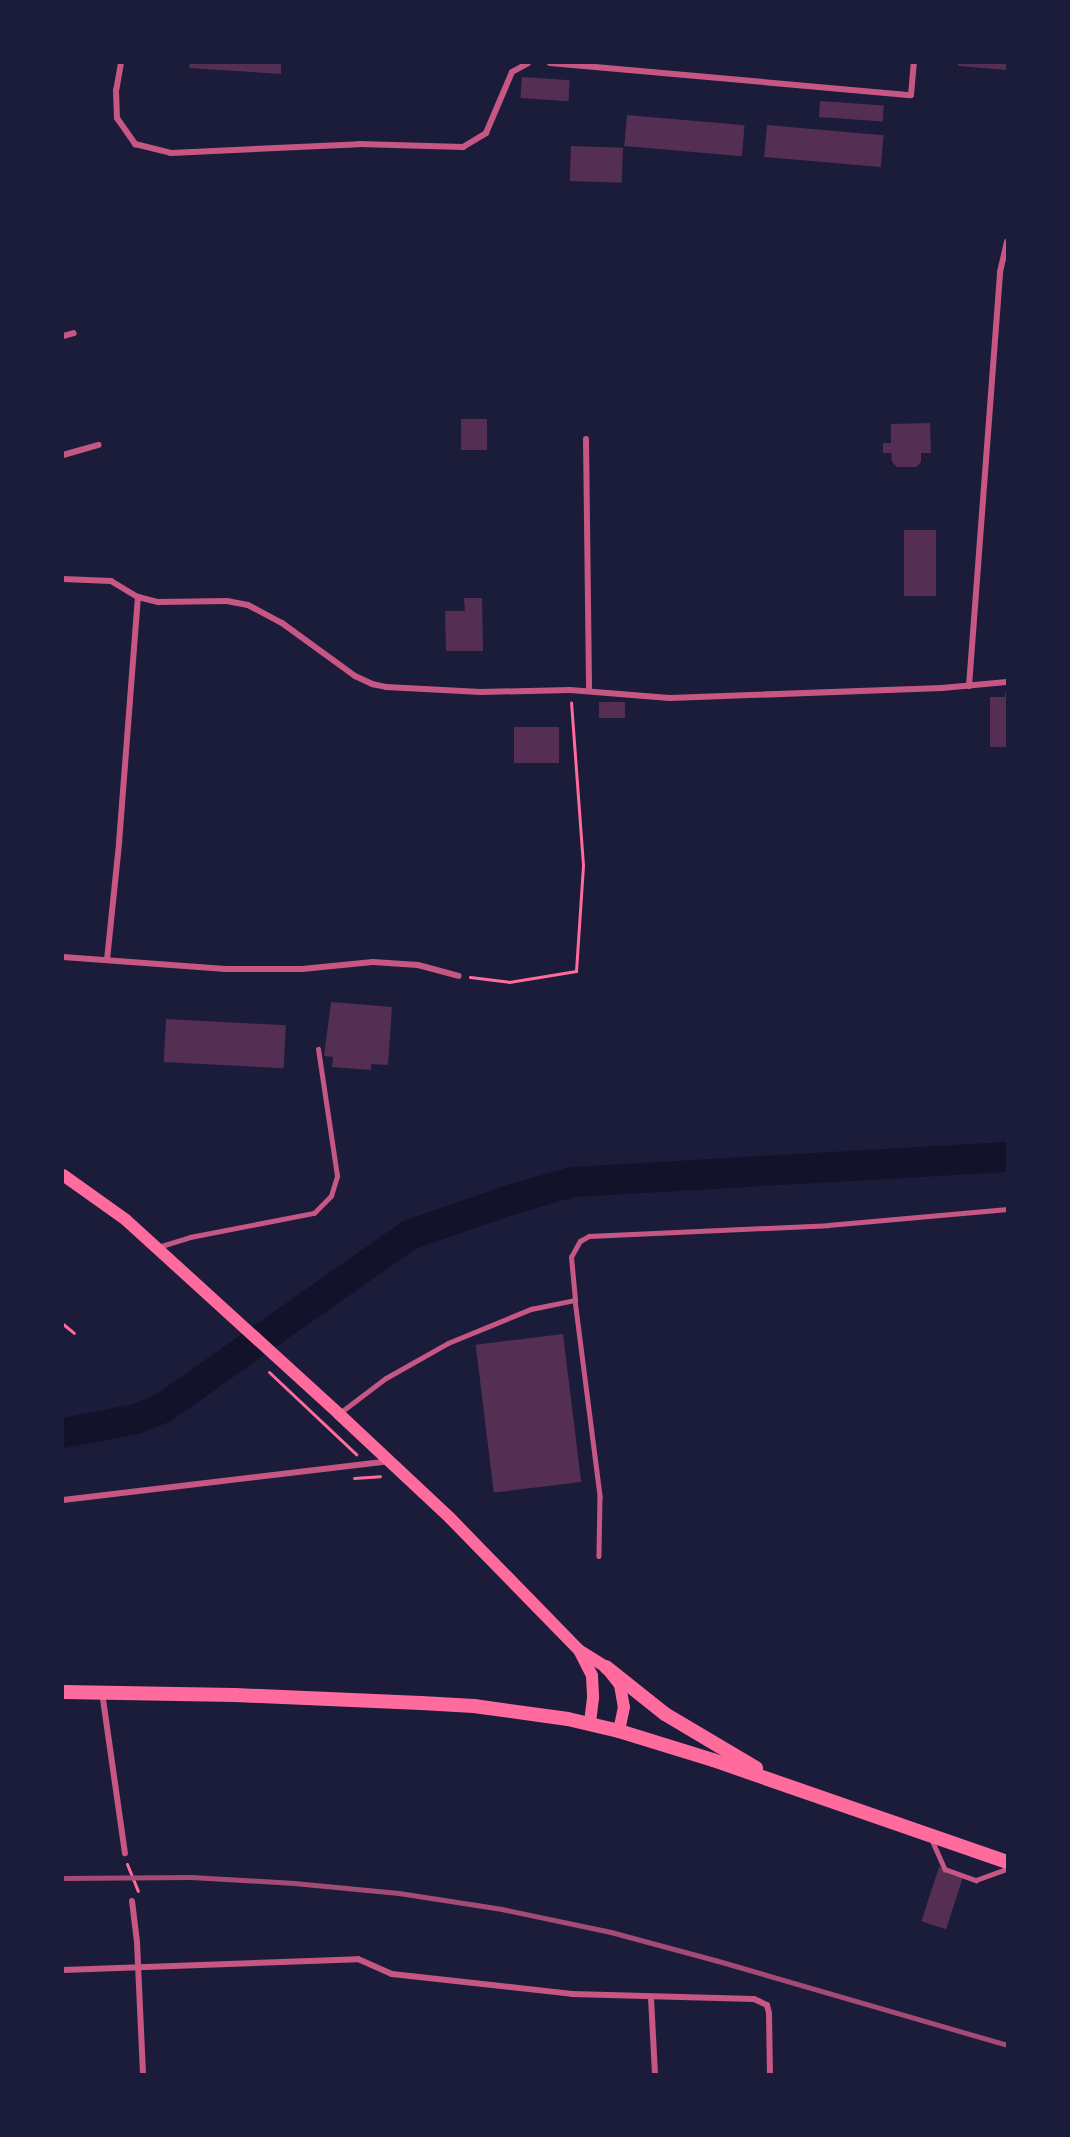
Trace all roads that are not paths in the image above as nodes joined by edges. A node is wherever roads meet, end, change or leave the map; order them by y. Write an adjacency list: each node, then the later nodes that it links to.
1 (121, 63): 2 (street)
2 (528, 63)
3 (550, 63): 4 (street)
4 (914, 63)
5 (1007, 242): 14 (street)
6 (74, 333): 7 (street)
7 (63, 336)
8 (586, 439): 15 (street)
9 (99, 445): 10 (street)
10 (63, 455)
11 (63, 579): 12 (street)
12 (138, 597): 15 (street); 17 (street)
13 (1007, 682): 14 (street)
14 (969, 686): 15 (street)
15 (589, 691)
16 (63, 957): 17 (street)
17 (107, 960): 18 (street)
18 (459, 976)
19 (318, 1049): 22 (lane)
20 (63, 1175): 22 (main road)
21 (1007, 1209): 23 (lane)
22 (157, 1248): 24 (main road)
23 (575, 1300): 24 (lane); 27 (lane)
24 (339, 1414): 25 (main road)
25 (389, 1461): 26 (street); 28 (main road)
26 (63, 1500)
27 (599, 1556)
28 (579, 1650): 29 (main road); 32 (main road)
29 (606, 1667): 33 (main road); 34 (main road)
30 (63, 1692): 31 (main road)
31 (102, 1692): 32 (main road); 36 (street)
32 (590, 1723): 33 (main road)
33 (619, 1731): 34 (main road)
34 (781, 1783): 35 (main road)
35 (929, 1835): 37 (main road); 38 (lane)
36 (125, 1853)
37 (1007, 1862)
38 (1007, 1869)
39 (132, 1901): 40 (street)
40 (138, 1966): 41 (street); 42 (street); 43 (street)
41 (63, 1970)
42 (651, 1998): 44 (street); 45 (street)
43 (143, 2074)
44 (655, 2074)
45 (770, 2074)

